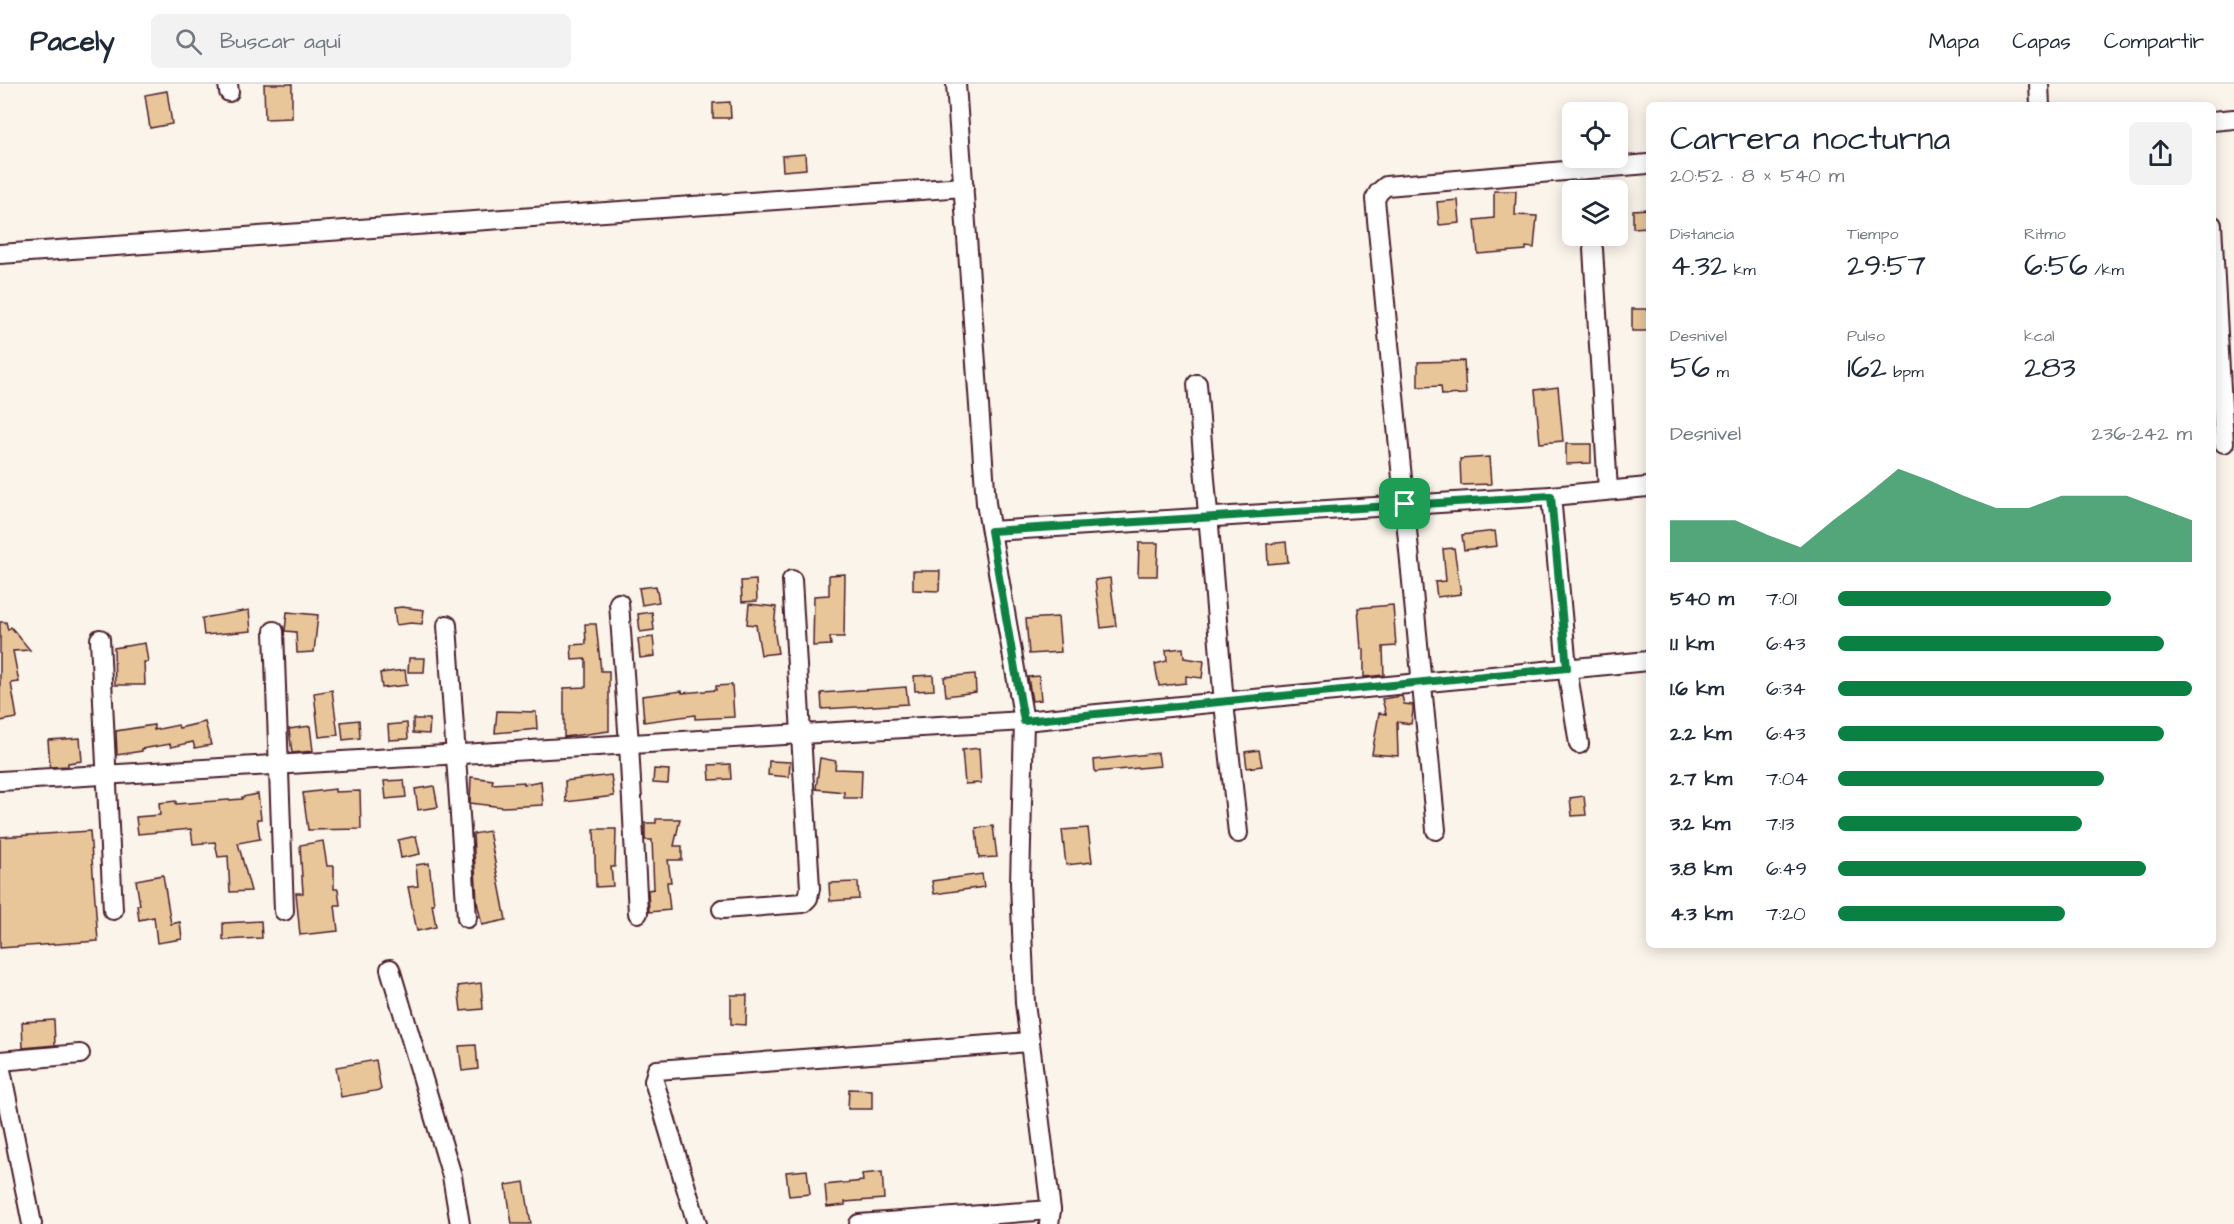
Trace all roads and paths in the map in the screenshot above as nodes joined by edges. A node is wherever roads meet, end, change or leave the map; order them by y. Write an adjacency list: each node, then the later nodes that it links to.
1 (956, 84): 7 (street)
2 (2039, 84): 3 (street)
3 (2040, 102)
4 (2234, 119): 5 (street)
5 (2216, 121)
6 (1646, 164): 16 (street)
7 (964, 187): 9 (street); 18 (street)
8 (1593, 249): 14 (street)
9 (0, 254)
10 (2216, 304): 12 (street)
11 (1197, 384): 17 (street)
12 (2223, 443)
13 (1646, 487): 14 (street)
14 (1608, 490): 15 (street)
15 (1551, 496): 16 (street); 25 (street)
16 (1405, 504): 17 (street); 26 (street)
17 (1208, 517): 18 (street); 27 (street)
18 (991, 531): 28 (street)
19 (792, 580): 29 (street)
20 (619, 603): 30 (street)
21 (447, 625): 32 (street)
22 (274, 631): 33 (street)
23 (100, 639): 34 (street)
24 (1646, 661): 25 (street)
25 (1567, 668): 26 (street); 31 (street)
26 (1420, 684): 27 (street); 36 (street)
27 (1224, 703): 28 (street); 37 (street)
28 (1024, 721): 29 (street); 44 (street)
29 (802, 734): 30 (street); 38 (street)
30 (630, 744): 32 (street); 41 (street)
31 (1579, 744)
32 (456, 754): 33 (street); 42 (street)
33 (279, 765): 34 (street); 40 (street)
34 (107, 774): 35 (street); 39 (street)
35 (0, 781)
36 (1436, 830)
37 (1238, 833)
38 (722, 909)
39 (114, 910)
40 (284, 911)
41 (638, 914)
42 (467, 918)
43 (390, 969): 50 (street)
44 (1030, 1042): 48 (street); 51 (street)
45 (80, 1054): 46 (street)
46 (0, 1063): 47 (street)
47 (3, 1100): 49 (street)
48 (1050, 1217): 52 (street)
49 (32, 1224)
50 (460, 1224)
51 (697, 1224)
52 (860, 1224)

